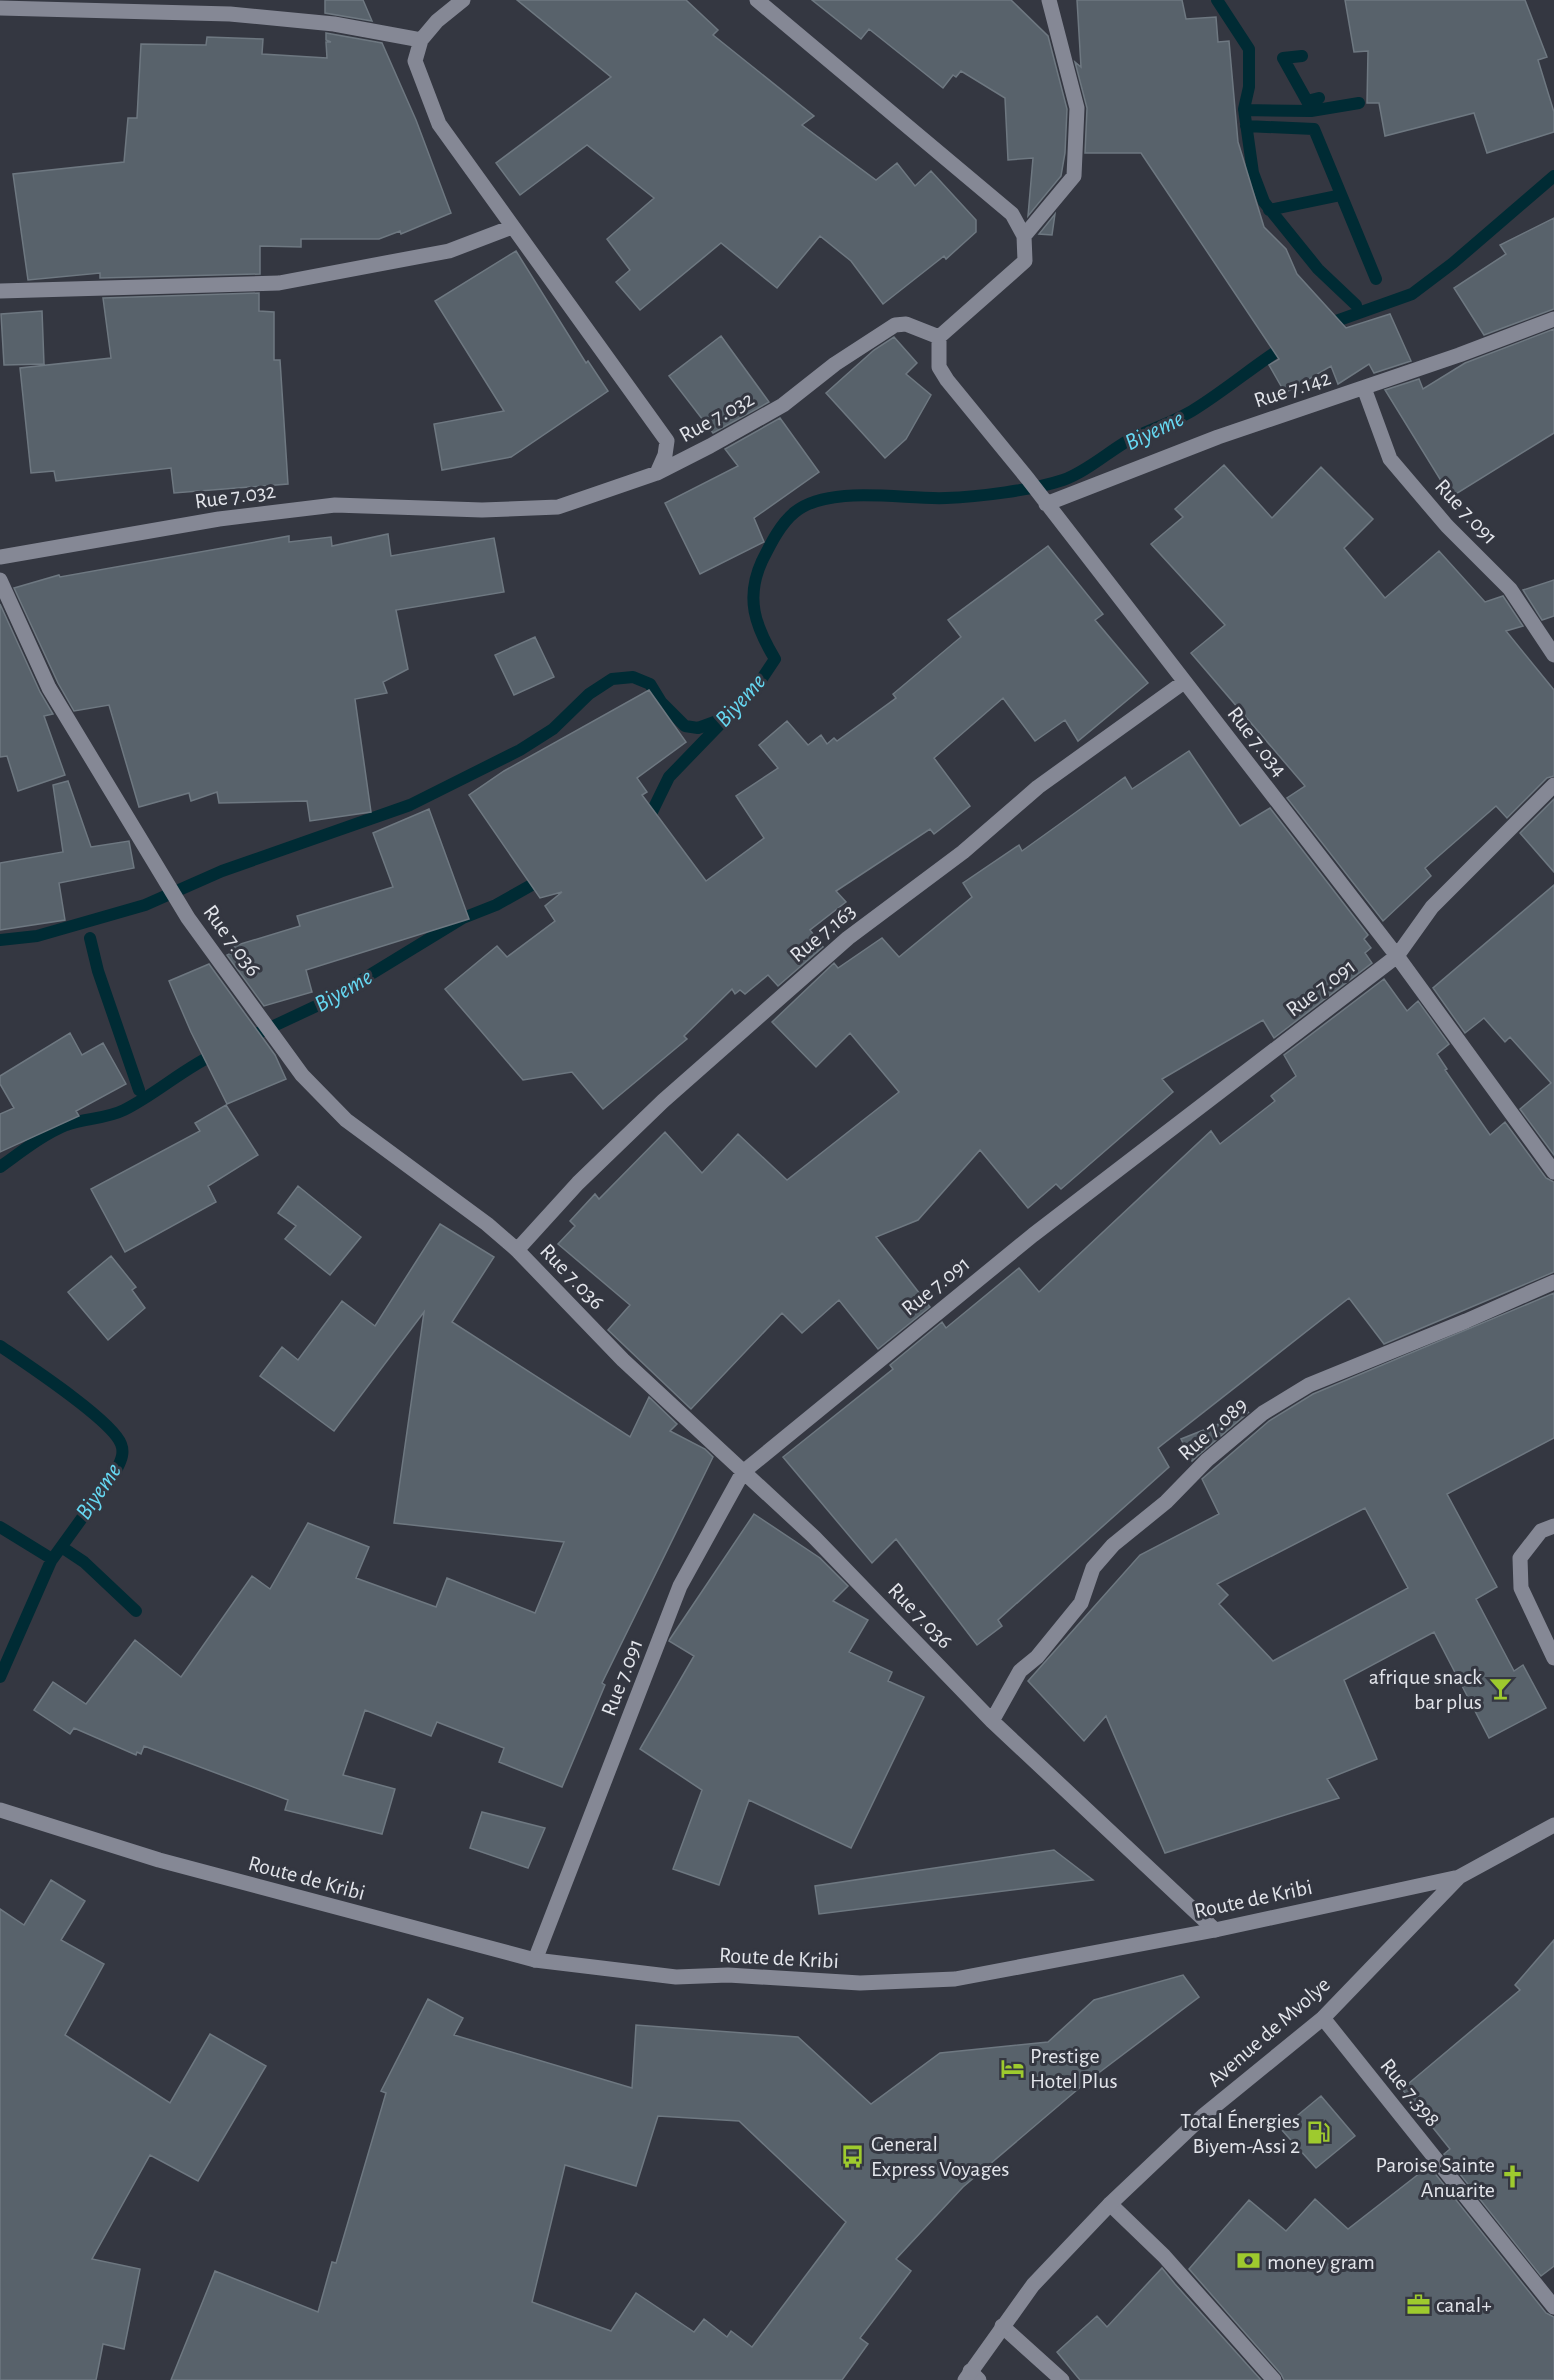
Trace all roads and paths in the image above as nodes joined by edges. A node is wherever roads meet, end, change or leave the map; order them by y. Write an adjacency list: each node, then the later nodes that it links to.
1 (463, 0): 5 (street)
2 (758, 0): 7 (street)
3 (1049, 0): 7 (street)
4 (0, 8): 5 (street)
5 (421, 40): 6 (street)
6 (512, 227): 8 (street); 12 (street)
7 (1024, 236): 10 (street)
8 (0, 291)
9 (1554, 319): 11 (street, Rue 7.142)
10 (939, 337): 12 (street, Rue 7.032); 13 (street, Rue 7.034)
11 (1364, 388): 13 (street, Rue 7.142); 16 (street, Rue 7.091)
12 (657, 473): 14 (street, Rue 7.032)
13 (1046, 504): 17 (street, Rue 7.034)
14 (0, 557)
15 (0, 580): 21 (street, Rue 7.036)
16 (1554, 656)
17 (1184, 682): 19 (street, Rue 7.034); 21 (street, Rue 7.163)
18 (1554, 785): 19 (street, Rue 7.091)
19 (1397, 956): 20 (street, Rue 7.034); 23 (street, Rue 7.091)
20 (1554, 1172)
21 (517, 1251): 23 (street, Rue 7.036)
22 (1554, 1282): 26 (street, Rue 7.089)
23 (743, 1472): 26 (street, Rue 7.036); 31 (street, Rue 7.091)
24 (1554, 1526): 25 (street)
25 (1554, 1658)
26 (992, 1721): 30 (street, Rue 7.036)
27 (0, 1810): 31 (street, Route de Kribi)
28 (1554, 1825): 29 (street, Route de Kribi)
29 (1459, 1877): 30 (street, Route de Kribi); 32 (street, Avenue de Mvolye)
30 (1215, 1930): 31 (street, Route de Kribi)
31 (536, 1960)
32 (1323, 2018): 33 (street, Avenue de Mvolye); 34 (street, Rue 7.398)
33 (1110, 2204): 35 (street, Avenue de Mvolye); 38 (street)
34 (1554, 2307)
35 (1002, 2326): 36 (street, Avenue de Mvolye); 37 (street)
36 (971, 2377)
37 (1062, 2380)
38 (1274, 2380)

